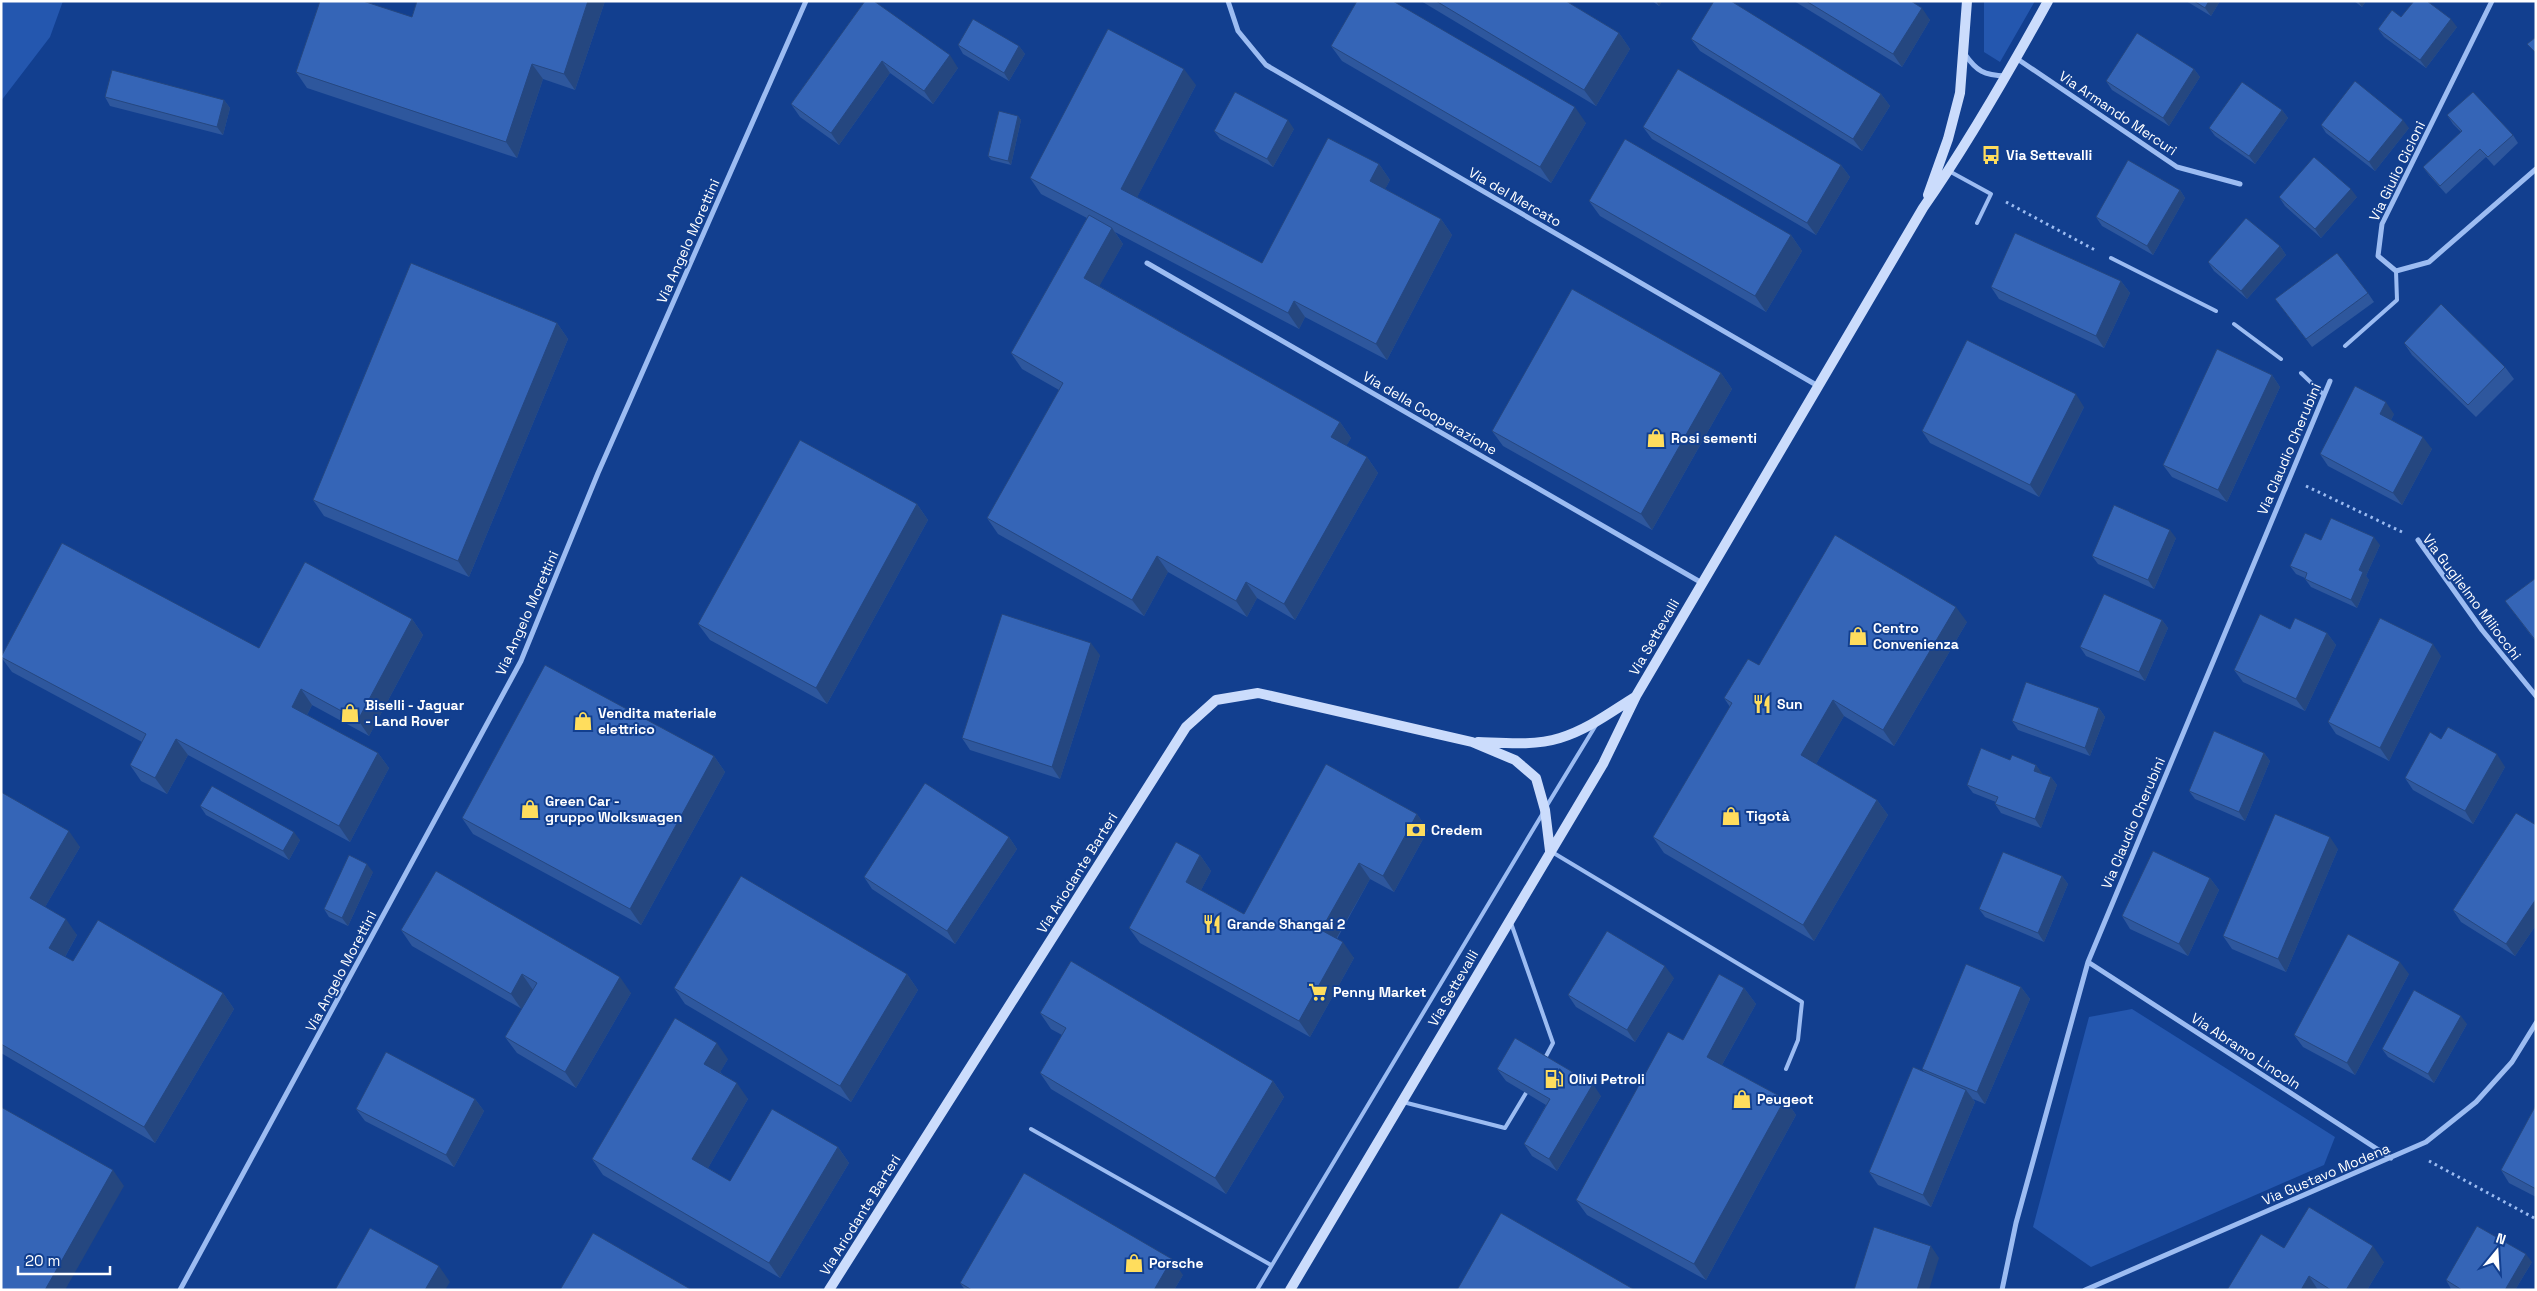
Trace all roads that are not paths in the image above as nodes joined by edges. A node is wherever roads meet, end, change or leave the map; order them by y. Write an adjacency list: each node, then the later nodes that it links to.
1 (806, 1): 43 (street, Via Angelo Morettini)
2 (1228, 1): 23 (street, Via del Mercato)
3 (1967, 1): 6 (main road)
4 (2048, 1): 7 (main road, Via Settevalli)
5 (2492, 1): 16 (street, Via Giulio Cicioni)
6 (1962, 51): 8 (street); 12 (main road)
7 (2016, 58): 8 (main road, Via Settevalli); 11 (street, Via Armando Mercuri)
8 (2006, 76): 10 (main road, Via Settevalli)
9 (2536, 169): 16 (street)
10 (1949, 171): 12 (main road, Via Settevalli); 13 (lane)
11 (2240, 184)
12 (1923, 208): 23 (main road, Via Settevalli)
13 (1977, 223)
14 (2112, 258): 17 (lane)
15 (1147, 263): 26 (street, Via della Cooperazione)
16 (2396, 271): 19 (lane)
17 (2216, 311)
18 (2234, 324): 20 (lane)
19 (2345, 346)
20 (2281, 359)
21 (2301, 373): 24 (lane)
22 (2330, 381): 24 (street, Via Claudio Cherubini)
23 (1818, 386): 26 (main road, Via Settevalli)
24 (2324, 395): 34 (street, Via Claudio Cherubini)
25 (2418, 540): 28 (street, Via Guglielmo Miliocchi)
26 (1702, 583): 27 (main road, Via Settevalli)
27 (1636, 696): 29 (main road); 32 (main road, Via Settevalli)
28 (2536, 696)
29 (1598, 721): 30 (main road); 31 (lane, Via Settevalli)
30 (1472, 742): 31 (main road); 44 (main road, Via Ariodante Barteri)
31 (1545, 810): 32 (main road); 42 (lane, Via Settevalli)
32 (1550, 851): 33 (main road, Via Settevalli); 37 (lane)
33 (1510, 920): 36 (lane); 39 (main road, Via Settevalli)
34 (2088, 962): 41 (street, Via Abramo Lincoln); 47 (street, Via Claudio Cherubini)
35 (2536, 1023): 41 (street, Via Gustavo Modena)
36 (1544, 1062)
37 (1786, 1069)
38 (1526, 1093): 39 (lane)
39 (1403, 1102): 46 (main road, Via Settevalli)
40 (1031, 1129): 42 (lane)
41 (2391, 1158): 48 (street, Via Gustavo Modena)
42 (1271, 1265): 45 (lane, Via Settevalli)
43 (180, 1290)
44 (829, 1290)
45 (1257, 1290)
46 (1290, 1290)
47 (2002, 1290)
48 (2085, 1290)

